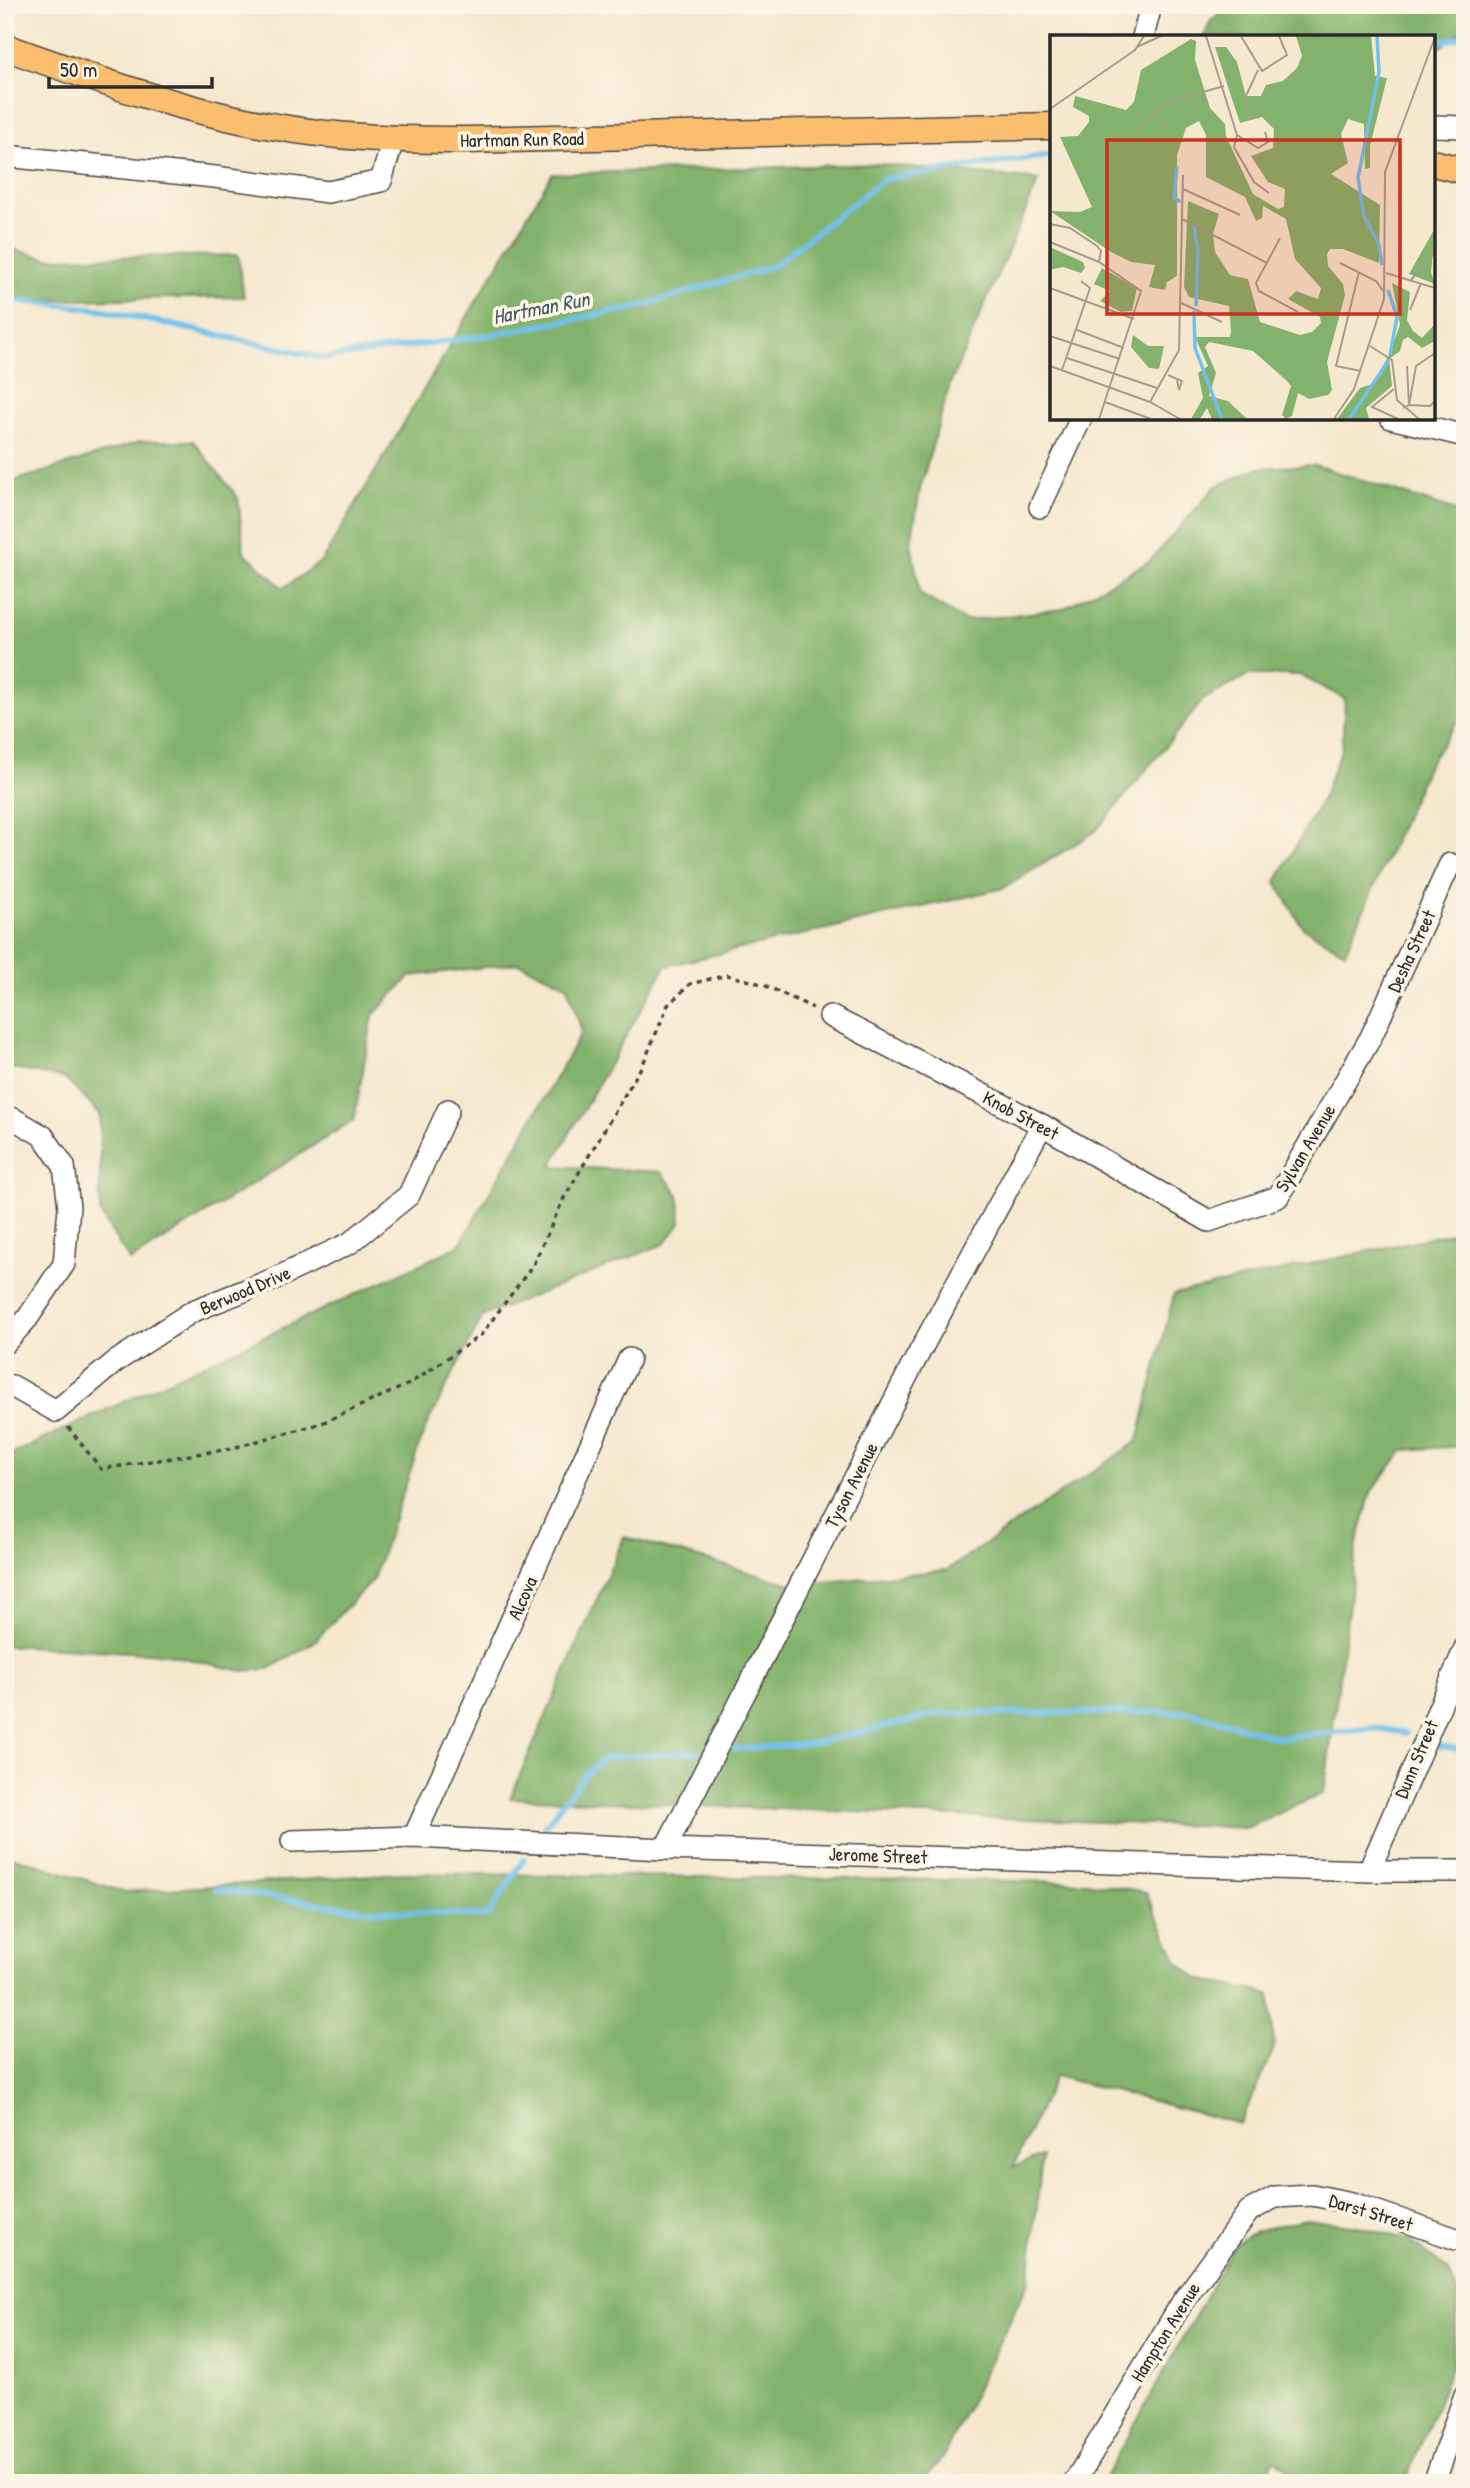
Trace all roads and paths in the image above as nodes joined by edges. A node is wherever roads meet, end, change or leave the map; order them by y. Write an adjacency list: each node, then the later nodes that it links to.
1 (1151, 5): 2 (street)
2 (1144, 35)
3 (5, 47): 7 (main road, Hartman Run Road)
4 (1050, 126): 7 (main road, Hartman Run Road)
5 (1435, 126): 6 (street)
6 (1465, 127)
7 (393, 139): 8 (street)
8 (5, 156)
9 (1435, 164): 10 (main road)
10 (1465, 171)
11 (1080, 420): 14 (street)
12 (1399, 420): 13 (street)
13 (1465, 436)
14 (1040, 507)
15 (1450, 864): 17 (street, Desha Street)
16 (830, 1016): 20 (street, Knob Street); 25 (path)
17 (1371, 1037): 21 (street, Sylvan Avenue)
18 (448, 1110): 25 (street, Berwood Drive)
19 (5, 1120): 22 (street)
20 (1042, 1125): 21 (street, Knob Street); 29 (street, Tyson Avenue)
21 (1209, 1221)
22 (5, 1343)
23 (629, 1359): 27 (street, Alcova)
24 (5, 1386): 25 (street)
25 (56, 1411)
26 (1465, 1648): 30 (street, Dunn Street)
27 (414, 1837): 28 (street, Jerome Street); 29 (street, Jerome Street)
28 (292, 1841)
29 (665, 1849): 30 (street, Jerome Street)
30 (1369, 1871): 31 (street, Jerome Street)
31 (1465, 1871)
32 (1275, 2197): 33 (street, Darst Street); 35 (street, Hampton Avenue)
33 (1465, 2242)
34 (1465, 2395): 36 (street)
35 (1074, 2483)
36 (1434, 2483)

